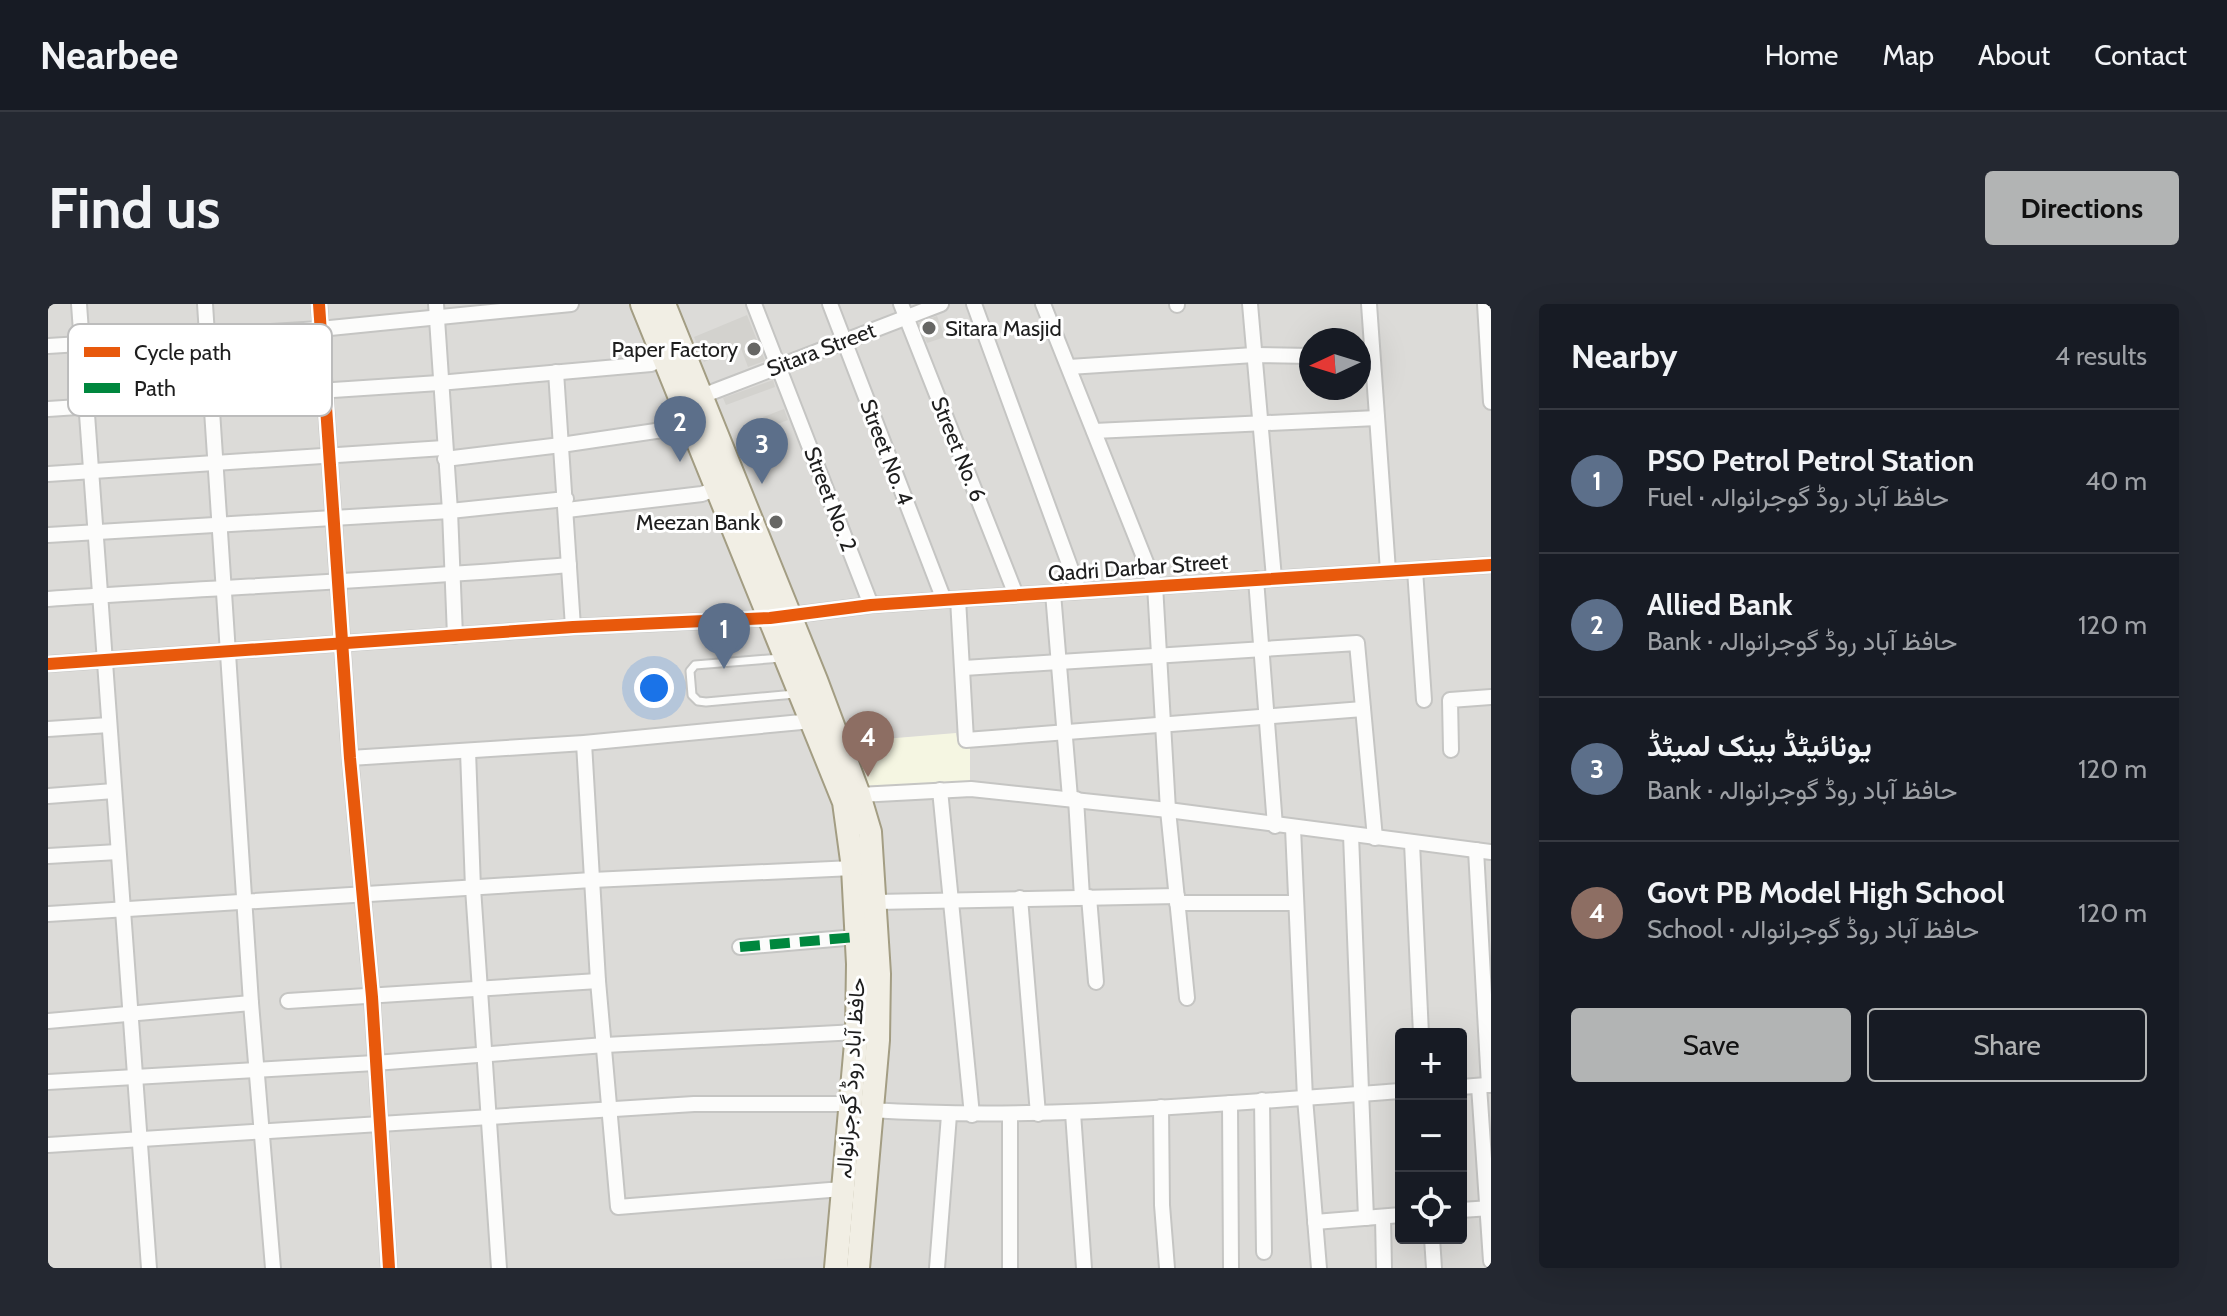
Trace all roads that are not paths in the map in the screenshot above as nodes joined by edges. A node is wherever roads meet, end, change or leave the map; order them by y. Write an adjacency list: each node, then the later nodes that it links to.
1 (79, 304): 17 (street)
2 (205, 304): 18 (street)
3 (319, 304): 19 (street)
4 (571, 304): 15 (street)
5 (642, 304): 27 (main road, حافظ آباد روڈ گوجرانوالہ)
6 (664, 304): 34 (main road, حافظ آباد روڈ گوجرانوالہ)
7 (754, 304): 28 (street, Street No. 2)
8 (830, 304): 22 (street, Street No. 4)
9 (941, 304): 16 (street, Sitara Street)
10 (974, 304): 68 (street)
11 (1043, 304): 29 (street)
12 (1250, 304): 25 (street)
13 (1369, 304): 21 (street)
14 (1485, 304): 35 (street)
15 (436, 311): 20 (street); 31 (street)
16 (904, 311): 22 (street, Sitara Street); 71 (street, Street No. 6)
17 (80, 324)
18 (206, 324)
19 (320, 324)
20 (332, 327)
21 (1368, 328)
22 (844, 340): 28 (street, Sitara Street); 73 (street, Street No. 4)
23 (68, 345): 24 (street)
24 (48, 346)
25 (1254, 355): 26 (street); 29 (street); 43 (street)
26 (1299, 356)
27 (664, 358): 30 (street); 42 (main road, حافظ آباد روڈ گوجرانوالہ)
28 (779, 364): 34 (street, Sitara Street); 74 (street, Street No. 2)
29 (1069, 367): 44 (street)
30 (556, 372): 31 (street); 45 (street)
31 (439, 383): 33 (street); 46 (street)
32 (1371, 385): 41 (street)
33 (332, 390)
34 (702, 396): 75 (main road, حافظ آباد روڈ گوجرانوالہ)
35 (1491, 402)
36 (68, 408): 37 (street)
37 (48, 409)
38 (87, 416): 49 (street)
39 (211, 416): 48 (street)
40 (325, 416): 47 (street)
41 (1377, 418): 43 (street); 61 (street)
42 (691, 423): 45 (street); 51 (main road, حافظ آباد روڈ گوجرانوالہ)
43 (1259, 424): 44 (street); 63 (street)
44 (1094, 431): 66 (street)
45 (561, 445): 46 (street); 52 (street)
46 (445, 453): 47 (street); 53 (street)
47 (328, 455): 48 (street); 54 (street)
48 (214, 462): 49 (street); 55 (street)
49 (91, 471): 50 (street); 56 (street)
50 (48, 474)
51 (717, 488): 52 (street); 75 (main road, حافظ آباد روڈ گوجرانوالہ)
52 (567, 504): 53 (street); 58 (street)
53 (450, 511): 54 (street); 62 (street)
54 (332, 517): 55 (street); 65 (street)
55 (219, 524): 56 (street); 67 (street)
56 (95, 532): 57 (street); 70 (street)
57 (48, 535)
58 (569, 565): 62 (street); 76 (street)
59 (1491, 565): 60 (street, Qadri Darbar Street)
60 (1415, 570): 61 (street, Qadri Darbar Street); 89 (street)
61 (1388, 571): 63 (street, Qadri Darbar Street)
62 (452, 575): 65 (street); 77 (street)
63 (1274, 578): 64 (street, Qadri Darbar Street)
64 (1256, 579): 66 (street, Qadri Darbar Street); 79 (street)
65 (338, 580): 67 (street); 78 (street)
66 (1155, 585): 68 (street, Qadri Darbar Street); 81 (street)
67 (223, 588): 70 (street); 80 (street)
68 (1079, 591): 69 (street, Qadri Darbar Street)
69 (1053, 593): 71 (street, Qadri Darbar Street); 84 (street)
70 (100, 595): 72 (street); 83 (street)
71 (1016, 595): 73 (street, Qadri Darbar Street)
72 (48, 599)
73 (951, 599): 74 (street, Qadri Darbar Street); 86 (street, Street No. 4)
74 (871, 605): 75 (street, Qadri Darbar Street)
75 (779, 617): 76 (street, Qadri Darbar Street); 82 (main road, حافظ آباد روڈ گوجرانوالہ); 103 (main road, حافظ آباد روڈ گوجرانوالہ)
76 (573, 627): 77 (street, Qadri Darbar Street)
77 (455, 636): 78 (street, Qadri Darbar Street)
78 (343, 645): 80 (street, Qadri Darbar Street); 100 (street)
79 (1262, 648): 81 (street); 90 (street); 91 (street)
80 (228, 652): 83 (street, Qadri Darbar Street); 123 (street)
81 (1159, 655): 84 (street); 93 (street)
82 (787, 658): 87 (main road, حافظ آباد روڈ گوجرانوالہ); 87 (lane)
83 (104, 661): 85 (street, Qadri Darbar Street); 94 (street)
84 (1057, 662): 86 (street); 96 (street)
85 (48, 664)
86 (964, 668): 96 (street, Street No. 4)
87 (801, 693): 92 (main road, حافظ آباد روڈ گوجرانوالہ)
88 (1491, 697): 98 (street)
89 (1424, 700)
90 (1363, 709): 91 (street); 110 (street)
91 (1267, 715): 93 (street); 107 (street)
92 (812, 721): 97 (street); 115 (main road, حافظ آباد روڈ گوجرانوالہ)
93 (1164, 723): 96 (street); 106 (street)
94 (109, 725): 95 (street); 102 (street)
95 (48, 729)
96 (1066, 731): 105 (street)
97 (584, 743): 99 (street); 116 (street)
98 (1451, 750)
99 (468, 751): 100 (street); 117 (street)
100 (350, 758): 118 (street)
101 (940, 790): 103 (street); 105 (street); 122 (street)
102 (114, 791): 104 (street); 113 (street)
103 (859, 795): 124 (main road, حافظ آباد روڈ گوجرانوالہ)
104 (48, 796)
105 (1073, 799): 106 (street); 119 (street)
106 (1168, 810): 107 (street); 121 (street)
107 (1275, 826): 108 (street)
108 (1293, 828): 109 (street); 125 (street)
109 (1351, 835): 110 (street); 150 (street)
110 (1375, 838): 111 (street)
111 (1412, 843): 112 (street); 139 (street)
112 (1483, 851): 147 (street)
113 (118, 852): 114 (street); 126 (street)
114 (48, 856)
115 (853, 868): 116 (street); 128 (main road, حافظ آباد روڈ گوجرانوالہ)
116 (592, 880): 117 (street); 130 (street)
117 (473, 888): 118 (street); 132 (street)
118 (362, 894): 123 (street); 133 (street)
119 (1085, 897): 120 (street); 121 (street); 131 (street)
120 (1020, 898): 122 (street); 159 (street)
121 (1177, 899): 125 (street); 134 (street)
122 (951, 900): 124 (street); 161 (street)
123 (244, 902): 126 (street); 136 (street)
124 (875, 902): 154 (main road, حافظ آباد روڈ گوجرانوالہ)
125 (1296, 903): 151 (street)
126 (122, 910): 127 (street); 137 (street)
127 (48, 914)
128 (857, 937): 129 (street); 140 (main road, حافظ آباد روڈ گوجرانوالہ)
129 (740, 947)
130 (598, 981): 132 (street); 141 (street)
131 (1096, 982)
132 (479, 989): 133 (street); 142 (street)
133 (372, 997): 135 (street); 143 (street)
134 (1187, 998)
135 (288, 1001)
136 (251, 1003): 137 (street); 144 (street)
137 (130, 1014): 138 (street); 145 (street)
138 (48, 1021)
139 (1421, 1028)
140 (857, 1032): 141 (street); 154 (main road, حافظ آباد روڈ گوجرانوالہ)
141 (605, 1045): 142 (street); 156 (street)
142 (484, 1055): 143 (street); 162 (street)
143 (375, 1063): 144 (street); 163 (street)
144 (256, 1068): 145 (street); 164 (street)
145 (134, 1076): 146 (street); 165 (street)
146 (48, 1082)
147 (1487, 1085): 148 (street); 168 (street)
148 (1467, 1087)
149 (1395, 1091): 150 (street)
150 (1360, 1094): 151 (street); 172 (street)
151 (1305, 1098): 152 (street); 173 (street)
152 (1262, 1100): 153 (street); 175 (street)
153 (1230, 1103): 155 (street); 187 (street)
154 (860, 1107): 156 (street); 160 (street); 167 (main road, حافظ آباد روڈ گوجرانوالہ); 182 (main road, حافظ آباد روڈ گوجرانوالہ)
155 (1161, 1107): 157 (street); 186 (street)
156 (610, 1109): 162 (street); 167 (street)
157 (1073, 1113): 159 (street); 185 (street)
158 (1010, 1114): 159 (street); 161 (street); 184 (street)
159 (1038, 1114)
160 (949, 1115): 161 (street); 183 (street)
161 (972, 1115)
162 (488, 1118): 163 (street); 180 (street)
163 (380, 1123): 164 (street); 179 (street)
164 (262, 1131): 165 (street); 178 (street)
165 (139, 1140): 166 (street); 177 (street)
166 (48, 1145)
167 (842, 1189): 181 (main road, حافظ آباد روڈ گوجرانوالہ)
168 (1489, 1208): 169 (street); 176 (street)
169 (1467, 1210)
170 (1395, 1216): 171 (street)
171 (1383, 1217): 172 (street); 189 (street)
172 (1366, 1218): 173 (street)
173 (1315, 1222): 188 (street)
174 (1432, 1244): 190 (street)
175 (1264, 1252)
176 (1491, 1261)
177 (149, 1268)
178 (273, 1268)
179 (389, 1268)
180 (499, 1268)
181 (836, 1268)
182 (858, 1268)
183 (937, 1268)
184 (1010, 1268)
185 (1084, 1268)
186 (1167, 1268)
187 (1231, 1268)
188 (1319, 1268)
189 (1384, 1268)
190 (1434, 1268)

